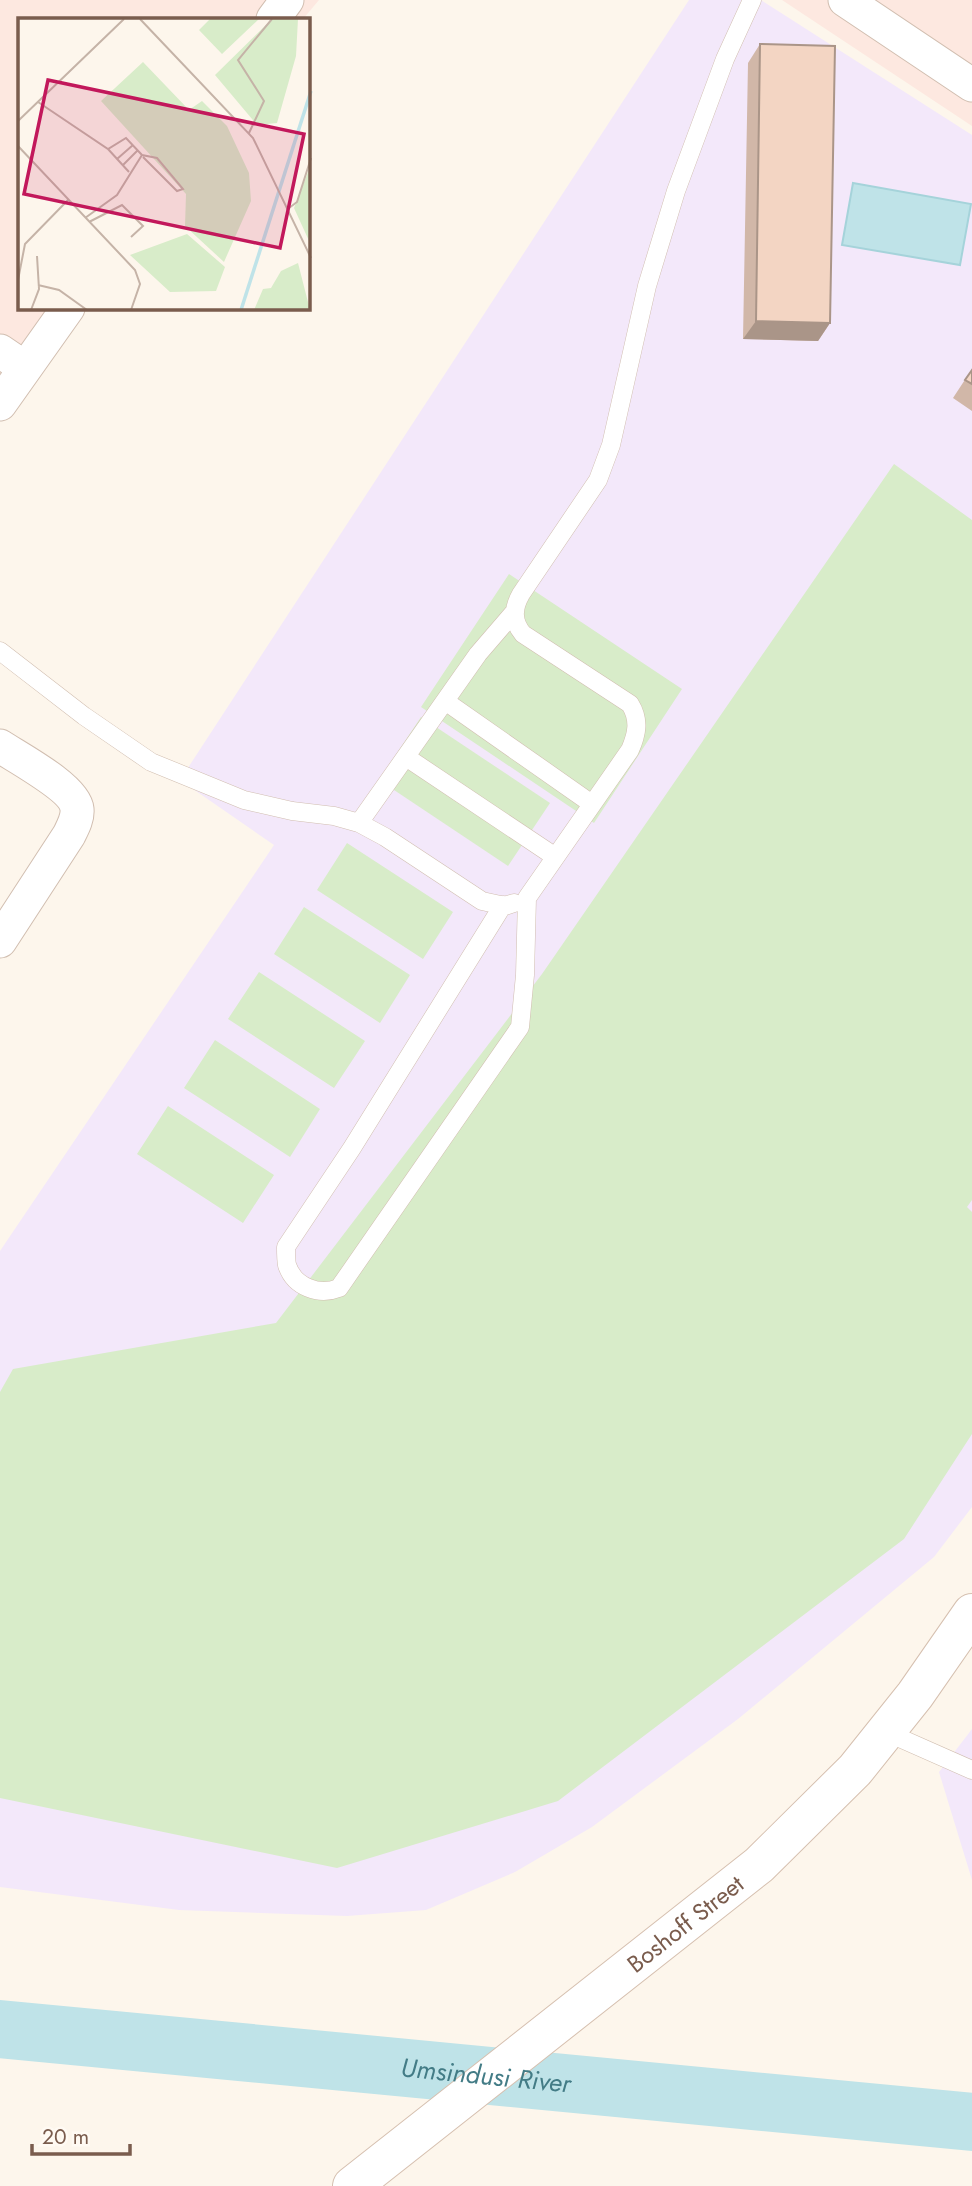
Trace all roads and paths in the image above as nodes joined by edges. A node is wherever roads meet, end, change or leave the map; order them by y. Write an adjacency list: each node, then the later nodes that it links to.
1 (287, 0): 4 (street)
2 (752, 0): 9 (lane)
3 (845, 0): 5 (street)
4 (274, 18)
5 (972, 85)
6 (66, 310): 7 (street)
7 (13, 359): 8 (street)
8 (0, 404)
9 (514, 611): 11 (lane); 14 (lane)
10 (0, 651): 15 (lane)
11 (445, 701): 13 (lane); 14 (lane)
12 (0, 747): 19 (street)
13 (406, 757): 15 (lane); 16 (lane)
14 (592, 804): 16 (lane)
15 (359, 823): 18 (lane)
16 (554, 856): 17 (lane)
17 (527, 898): 18 (lane); 18 (lane)
18 (503, 905)
19 (0, 941)
20 (972, 1613): 21 (main road, Boshoff Street)
21 (886, 1732): 22 (lane); 23 (main road, Boshoff Street)
22 (972, 1770)
23 (352, 2186)

